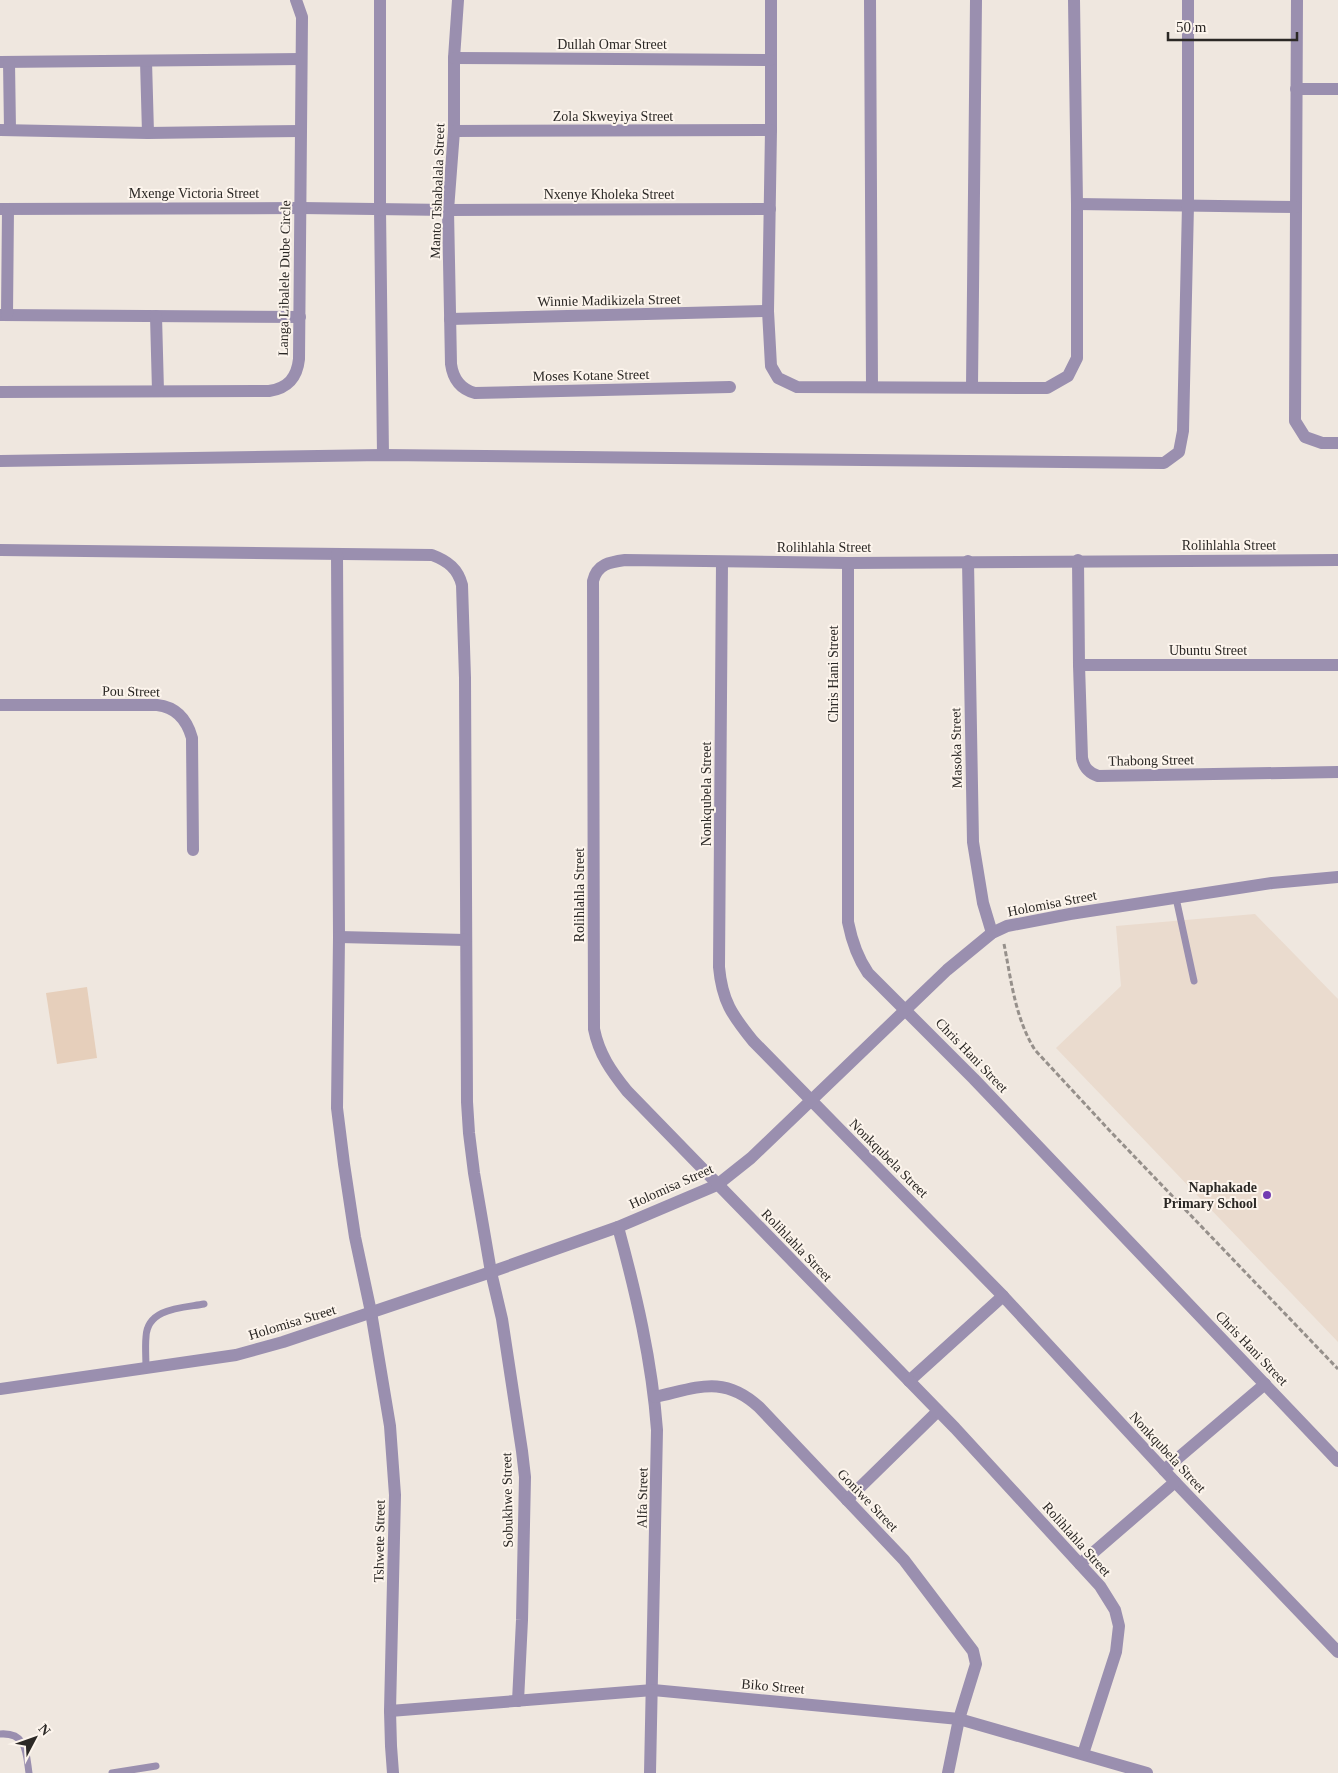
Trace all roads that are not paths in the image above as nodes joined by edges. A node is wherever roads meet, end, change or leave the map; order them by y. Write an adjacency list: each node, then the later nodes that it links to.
1 (296, 0): 11 (street, Langa Libalele Dube Circle)
2 (380, 0): 27 (street)
3 (458, 0): 10 (street, Manto Tshabalala Street)
4 (771, 0): 13 (street)
5 (870, 0): 37 (street)
6 (976, 0): 38 (street)
7 (1074, 0): 22 (street)
8 (1188, 0): 23 (street)
9 (1297, 0): 15 (street)
10 (454, 58): 13 (street, Dullah Omar Street); 20 (street, Manto Tshabalala Street)
11 (301, 59): 12 (street); 19 (street, Langa Libalele Dube Circle)
12 (146, 60): 14 (street); 21 (street)
13 (770, 60): 18 (street)
14 (4, 62): 17 (street)
15 (1296, 89): 16 (street); 24 (street)
16 (1338, 89)
17 (5, 130): 21 (street)
18 (771, 130): 20 (street, Zola Skweyiya Street); 28 (street)
19 (300, 131): 21 (street); 25 (street, Langa Libalele Dube Circle)
20 (454, 131): 29 (street, Manto Tshabalala Street)
21 (148, 132)
22 (1077, 204): 23 (street); 38 (street)
23 (1188, 205): 24 (street); 42 (street)
24 (1296, 207): 41 (street)
25 (301, 208): 26 (street, Mxenge Victoria Street); 27 (street, Mxenge Victoria Street); 33 (street, Langa Libalele Dube Circle)
26 (4, 209): 31 (street)
27 (380, 209): 29 (street, Mxenge Victoria Street); 42 (street)
28 (770, 209): 29 (street, Nxenye Kholeka Street); 30 (street)
29 (448, 210): 34 (street, Manto Tshabalala Street)
30 (768, 311): 34 (street, Winnie Madikizela Street); 37 (street)
31 (4, 315): 32 (street)
32 (156, 316): 33 (street); 39 (street)
33 (300, 317): 39 (street, Langa Libalele Dube Circle)
34 (450, 319): 35 (street, Manto Tshabalala Street)
35 (456, 381): 36 (street, Moses Kotane Street)
36 (730, 387)
37 (872, 387): 38 (street)
38 (972, 387)
39 (158, 391): 40 (street, Langa Libalele Dube Circle)
40 (0, 392)
41 (1338, 443)
42 (383, 455): 43 (street)
43 (0, 461)
44 (0, 550): 45 (street, Sobukhwe Street)
45 (336, 554): 59 (street, Tshwete Street); 60 (street, Sobukhwe Street)
46 (1078, 560): 47 (street, Rolihlahla Street); 48 (street, Rolihlahla Street); 51 (street, Thabong Street)
47 (1338, 560)
48 (968, 561): 50 (street, Rolihlahla Street); 58 (street, Masoka Street)
49 (722, 562): 50 (street, Rolihlahla Street); 63 (street, Nonkqubela Street); 64 (street, Rolihlahla Street)
50 (848, 563): 62 (street, Chris Hani Street)
51 (1079, 665): 52 (street, Ubuntu Street); 54 (street, Thabong Street)
52 (1338, 666)
53 (0, 706): 55 (street, Pou Street)
54 (1338, 772)
55 (192, 850)
56 (1338, 877): 57 (street, Holomisa Street)
57 (1176, 898): 58 (street, Holomisa Street); 61 (lane)
58 (996, 931): 62 (street, Holomisa Street)
59 (339, 937): 60 (street); 69 (street, Tshwete Street)
60 (466, 940): 66 (street, Sobukhwe Street)
61 (1194, 981)
62 (906, 1009): 63 (street, Holomisa Street); 72 (street, Chris Hani Street)
63 (810, 1100): 64 (street, Holomisa Street); 67 (street, Nonkqubela Street)
64 (717, 1185): 65 (street, Holomisa Street); 71 (street, Rolihlahla Street)
65 (618, 1226): 66 (street, Holomisa Street); 74 (street, Alfa Street)
66 (491, 1272): 69 (street, Holomisa Street); 83 (street, Sobukhwe Street)
67 (1003, 1296): 71 (street); 77 (street, Nonkqubela Street)
68 (204, 1304): 70 (lane)
69 (371, 1312): 70 (street, Holomisa Street); 84 (street, Tshwete Street)
70 (146, 1368): 73 (street, Holomisa Street)
71 (909, 1381): 75 (street, Rolihlahla Street)
72 (1265, 1384): 76 (street, Chris Hani Street); 77 (street)
73 (0, 1389)
74 (654, 1397): 79 (street, Goniwe Street); 82 (street, Alfa Street)
75 (938, 1411): 79 (street); 80 (street, Rolihlahla Street)
76 (1338, 1461)
77 (1164, 1470): 78 (street, Nonkqubela Street)
78 (1175, 1482): 80 (street); 81 (street, Nonkqubela Street)
79 (847, 1500): 85 (street, Goniwe Street)
80 (1080, 1564): 87 (street, Rolihlahla Street)
81 (1338, 1652)
82 (653, 1690): 83 (street, Biko Street); 85 (street, Biko Street); 92 (street, Alfa Street)
83 (518, 1701): 84 (street, Biko Street)
84 (390, 1711): 91 (street, Tshwete Street)
85 (959, 1719): 87 (street, Biko Street); 93 (street, Goniwe Street)
86 (0, 1734): 89 (lane)
87 (1084, 1754): 94 (street, Biko Street)
88 (156, 1766): 90 (lane)
89 (29, 1773)
90 (112, 1773)
91 (393, 1773)
92 (650, 1773)
93 (948, 1773)
94 (1147, 1773)

